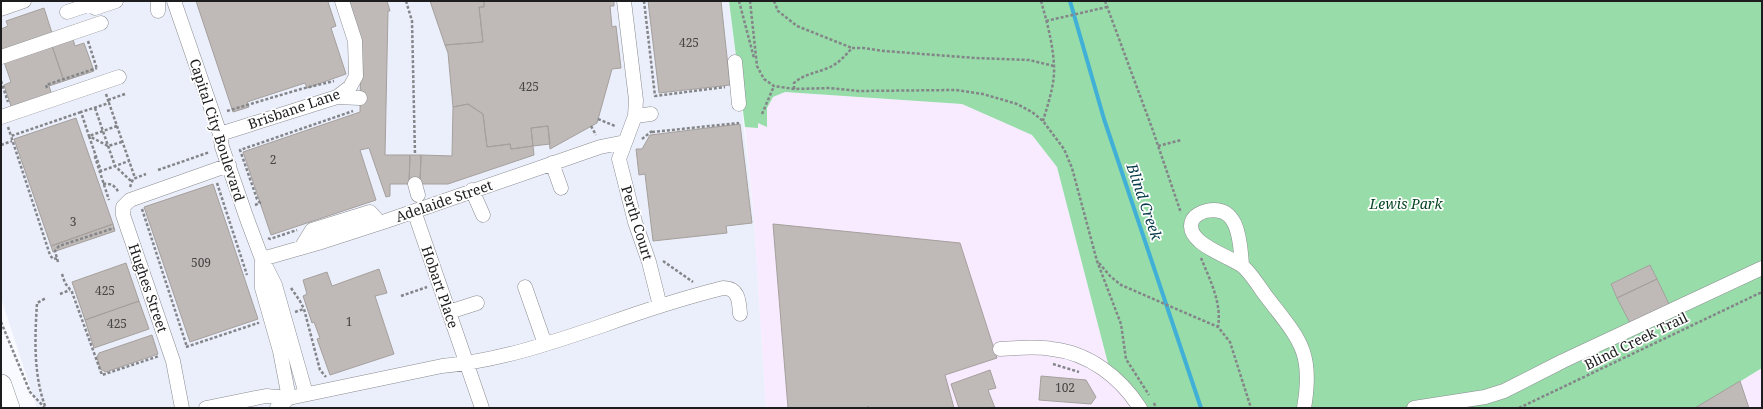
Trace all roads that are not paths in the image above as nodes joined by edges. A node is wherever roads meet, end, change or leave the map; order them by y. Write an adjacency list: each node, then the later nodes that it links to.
1 (24, 1): 6 (street)
2 (116, 1): 8 (street)
3 (174, 1): 19 (street, Capital City Boulevard)
4 (342, 1): 13 (street, Brisbane Lane)
5 (624, 1): 18 (street, Perth Court)
6 (1, 9)
7 (67, 12): 8 (street); 9 (street)
8 (96, 15): 9 (street)
9 (56, 38): 10 (street)
10 (1, 57)
11 (735, 62): 15 (street)
12 (119, 77): 16 (street)
13 (337, 97): 14 (street); 19 (street, Brisbane Lane)
14 (360, 98)
15 (739, 104)
16 (3, 111)
17 (651, 114): 18 (street)
18 (635, 116): 20 (street, Perth Court)
19 (221, 141): 22 (street, Capital City Boulevard)
20 (625, 142): 21 (street, Adelaide Street); 32 (street, Perth Court)
21 (552, 163): 23 (street); 24 (street, Adelaide Street)
22 (229, 165): 27 (street, Capital City Boulevard); 40 (street, Hughes Street)
23 (561, 188)
24 (472, 190): 25 (street, Adelaide Street); 26 (street)
25 (414, 211): 27 (street, Adelaide Street); 33 (street, Hobart Place)
26 (483, 216)
27 (268, 257): 38 (street, Capital City Boulevard); 39 (street, Capital City Boulevard)
28 (1242, 265): 45 (street)
29 (1762, 268): 46 (street)
30 (525, 287): 35 (street)
31 (477, 303): 33 (street)
32 (660, 306): 34 (street); 35 (street)
33 (449, 312): 37 (street, Hobart Place)
34 (740, 314)
35 (545, 344): 37 (street)
36 (1000, 349): 44 (street)
37 (467, 364): 38 (street); 43 (street, Hobart Place)
38 (306, 394): 39 (street)
39 (289, 398): 41 (street); 42 (street)
40 (182, 408)
41 (206, 408)
42 (277, 408)
43 (482, 408)
44 (1140, 408)
45 (1304, 408)
46 (1414, 408)

